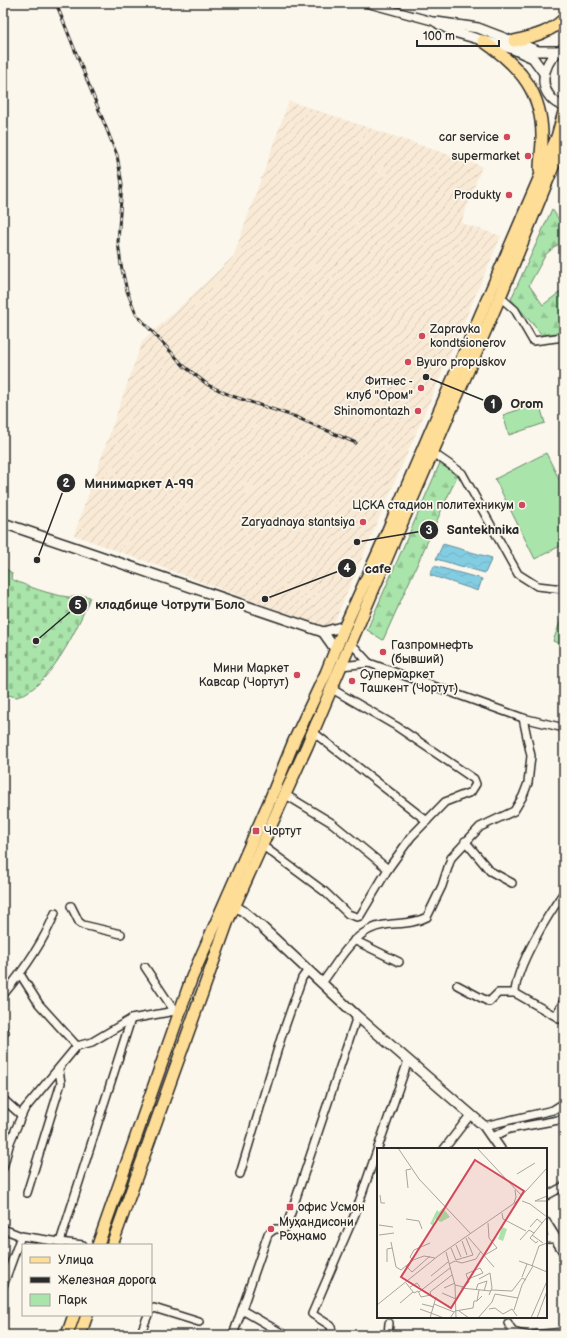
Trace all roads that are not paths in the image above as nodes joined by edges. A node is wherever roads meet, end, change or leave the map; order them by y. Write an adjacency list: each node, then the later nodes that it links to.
1 (366, 3): 3 (street)
2 (564, 19): 5 (main road)
3 (436, 22): 4 (street); 5 (street)
4 (483, 41): 7 (street); 11 (main road)
5 (514, 41): 6 (street)
6 (560, 50): 7 (street)
7 (544, 73): 8 (street)
8 (564, 107)
9 (564, 112): 11 (main road)
10 (563, 146): 11 (main road)
11 (541, 181): 12 (main road); 16 (main road)
12 (500, 297): 13 (street); 14 (main road)
13 (564, 337)
14 (433, 453): 16 (main road); 17 (street)
15 (3, 523): 19 (street)
16 (386, 546): 18 (main road); 20 (main road)
17 (564, 589)
18 (345, 626): 19 (street); 21 (main road)
19 (323, 632): 21 (street)
20 (351, 642): 22 (street); 23 (main road)
21 (335, 649): 28 (main road)
22 (370, 663): 23 (street); 25 (street)
23 (341, 666): 24 (main road)
24 (332, 689): 27 (main road); 31 (street)
25 (523, 718): 26 (street); 32 (street)
26 (564, 728)
27 (313, 732): 29 (main road); 31 (street)
28 (294, 741): 29 (main road); 42 (main road)
29 (307, 746): 30 (main road)
30 (286, 795): 33 (main road); 34 (street)
31 (427, 821): 34 (street)
32 (465, 841): 35 (street); 41 (street)
33 (263, 846): 34 (street); 38 (main road)
34 (388, 869)
35 (512, 883)
36 (564, 892): 50 (street)
37 (71, 906): 40 (street)
38 (235, 906): 43 (main road); 46 (street)
39 (55, 913): 47 (street)
40 (121, 934)
41 (354, 940): 44 (street); 48 (street)
42 (201, 954): 43 (main road); 53 (main road)
43 (213, 960): 86 (main road)
44 (399, 962)
45 (145, 967): 53 (street)
46 (308, 970): 48 (street); 74 (street)
47 (20, 974): 51 (street); 58 (street)
48 (322, 983): 55 (street)
49 (457, 985): 50 (street)
50 (515, 993): 54 (street)
51 (3, 995)
52 (564, 1001): 54 (street)
53 (176, 1013): 56 (street); 85 (main road)
54 (556, 1015): 57 (street)
55 (356, 1016): 59 (street); 90 (street)
56 (131, 1019): 58 (street); 83 (street)
57 (564, 1020)
58 (77, 1046): 60 (street)
59 (408, 1061): 63 (street); 69 (street)
60 (59, 1070): 64 (street); 76 (street)
61 (3, 1099): 64 (street)
62 (564, 1103): 66 (street)
63 (471, 1114): 66 (street); 70 (street)
64 (21, 1115): 68 (street)
65 (564, 1119): 67 (street)
66 (484, 1126): 67 (street)
67 (493, 1137): 71 (street)
68 (6, 1141): 73 (street)
69 (379, 1148)
70 (445, 1148)
71 (499, 1148)
72 (376, 1156): 103 (street)
73 (3, 1168)
74 (240, 1174)
75 (564, 1186): 77 (street)
76 (27, 1194)
77 (547, 1195)
78 (547, 1225): 82 (street)
79 (3, 1229): 80 (street)
80 (21, 1236): 83 (street); 88 (street)
81 (547, 1238): 82 (street)
82 (556, 1239): 87 (street)
83 (60, 1242): 84 (street)
84 (75, 1244)
85 (98, 1244)
86 (112, 1244)
87 (564, 1252)
88 (3, 1286)
89 (152, 1309): 94 (street)
90 (242, 1310): 101 (street); 102 (street)
91 (74, 1316): 98 (main road)
92 (87, 1316): 99 (main road)
93 (148, 1316): 100 (street)
94 (199, 1322)
95 (389, 1323): 104 (street)
96 (508, 1323): 105 (street)
97 (564, 1332): 106 (street)
98 (67, 1335)
99 (80, 1335)
100 (140, 1335)
101 (233, 1335)
102 (285, 1335)
103 (329, 1335)
104 (388, 1335)
105 (526, 1335)
106 (533, 1335)

